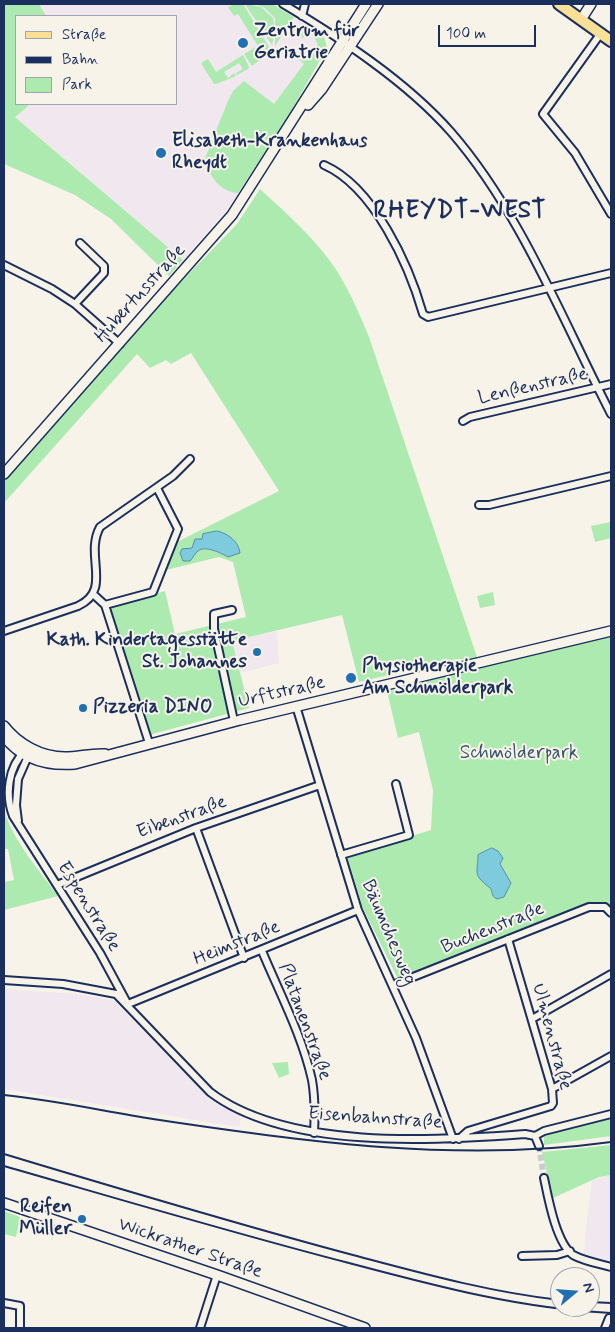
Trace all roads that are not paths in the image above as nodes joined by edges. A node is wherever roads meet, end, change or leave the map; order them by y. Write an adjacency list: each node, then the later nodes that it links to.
1 (283, 4): 9 (street)
2 (305, 4): 9 (street)
3 (366, 4): 12 (main road, Hubertusstraße)
4 (378, 4): 12 (main road, Hubertusstraße)
5 (559, 4): 10 (main road)
6 (568, 4): 8 (main road)
7 (591, 4): 8 (main road)
8 (584, 15): 10 (main road)
9 (302, 16): 12 (street)
10 (606, 34): 11 (main road); 14 (street)
11 (611, 41)
12 (347, 44): 18 (street); 20 (main road, Hubertusstraße)
13 (324, 165): 18 (street)
14 (611, 214)
15 (80, 244): 19 (street)
16 (4, 265): 19 (street)
17 (611, 273): 18 (street)
18 (548, 287): 22 (street)
19 (75, 304): 20 (street)
20 (120, 344): 26 (main road, Hubertusstraße)
21 (611, 384): 22 (street, Lenßenstraße)
22 (597, 387): 23 (street); 24 (street, Lenßenstraße)
23 (611, 414)
24 (463, 421)
25 (190, 459): 28 (street)
26 (4, 474)
27 (611, 476): 29 (street)
28 (157, 488): 30 (street); 31 (street)
29 (479, 506)
30 (93, 594): 31 (street); 33 (street)
31 (105, 605): 39 (street)
32 (232, 610): 36 (street)
33 (4, 631)
34 (611, 631): 35 (main road, Urftstraße)
35 (296, 706): 36 (main road, Urftstraße); 42 (street, Bäumchesweg)
36 (234, 721): 39 (main road, Urftstraße)
37 (4, 726): 40 (main road, Urftstraße)
38 (4, 736): 40 (main road, Urftstraße)
39 (149, 743): 40 (main road, Urftstraße)
40 (27, 753): 45 (street, Espenstraße)
41 (396, 784): 44 (street)
42 (320, 785): 43 (street, Eibenstraße); 44 (street, Bäumchesweg)
43 (196, 828): 45 (street, Eibenstraße); 50 (street)
44 (341, 855): 46 (street, Bäumchesweg)
45 (57, 885): 54 (street, Espenstraße)
46 (358, 910): 49 (street, Heimstraße); 53 (street, Bäumchesweg)
47 (611, 913): 48 (street, Buchenstraße)
48 (508, 939): 53 (street, Buchenstraße); 55 (street, Ulmenstraße)
49 (262, 950): 50 (street, Heimstraße); 59 (street, Platanenstraße)
50 (244, 958): 54 (street, Heimstraße)
51 (611, 974): 55 (street)
52 (4, 980): 54 (street, Eisenbahnstraße)
53 (393, 984): 61 (street, Bäumchesweg)
54 (128, 1004): 59 (street, Eisenbahnstraße)
55 (532, 1019): 57 (street, Ulmenstraße)
56 (611, 1056): 57 (street)
57 (552, 1089): 61 (street, Ulmenstraße)
58 (611, 1114): 60 (street, Eisenbahnstraße)
59 (314, 1133): 61 (street, Eisenbahnstraße)
60 (535, 1136): 61 (street, Eisenbahnstraße); 62 (street)
61 (456, 1139)
62 (538, 1146)
63 (544, 1178): 65 (street)
64 (4, 1203): 68 (main road, Wickrather Straße)
65 (570, 1251): 66 (street); 67 (street)
66 (522, 1256)
67 (611, 1267)
68 (217, 1275): 72 (street); 73 (main road, Wickrather Straße)
69 (4, 1303): 71 (street)
70 (609, 1318): 74 (street)
71 (20, 1328)
72 (200, 1328)
73 (365, 1328)
74 (605, 1328)

